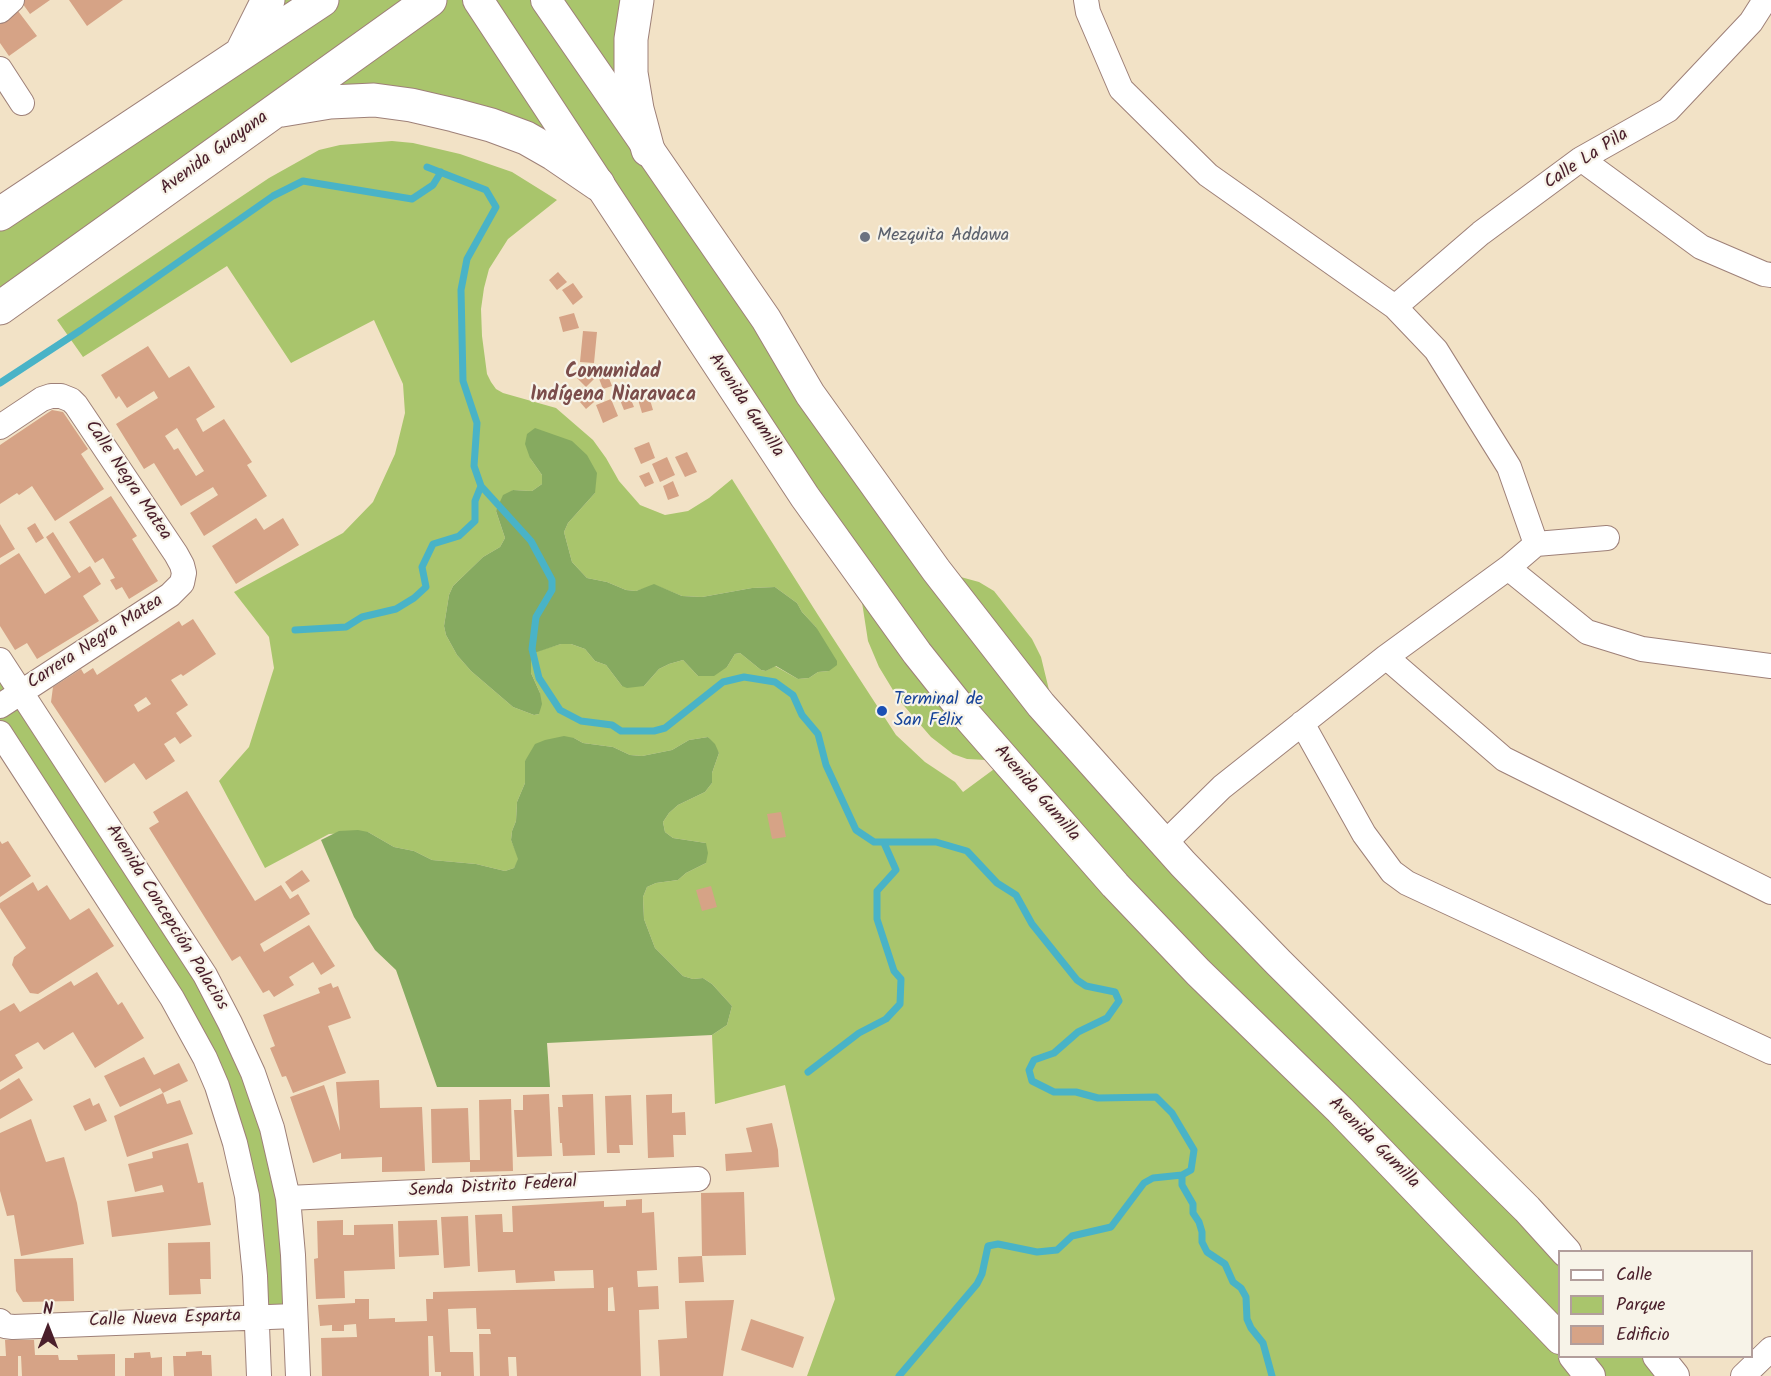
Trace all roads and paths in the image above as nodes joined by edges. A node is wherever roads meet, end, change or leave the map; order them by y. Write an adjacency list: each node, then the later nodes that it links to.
1 (12, 0): 10 (street)
2 (268, 0): 11 (highway)
3 (322, 0): 11 (highway)
4 (430, 0): 14 (highway, Avenida Guayana)
5 (478, 0): 17 (main road, Avenida Gumilla)
6 (546, 0): 15 (main road)
7 (637, 0): 15 (highway)
8 (1086, 0): 20 (street)
9 (1765, 0): 16 (street, Calle La Pila)
10 (0, 10)
11 (241, 54): 18 (highway)
12 (0, 69): 13 (street)
13 (22, 103)
14 (274, 111): 17 (highway); 21 (highway, Avenida Guayana)
15 (648, 150): 34 (main road)
16 (1581, 159): 19 (street); 20 (street, Calle La Pila)
17 (598, 184): 43 (main road, Avenida Gumilla)
18 (0, 214)
19 (1771, 275)
20 (1395, 307): 24 (street)
21 (0, 308)
22 (0, 427): 26 (street, Calle Negra Matea)
23 (1607, 538): 24 (street)
24 (1536, 544): 25 (street)
25 (1508, 568): 27 (street); 29 (street)
26 (184, 573): 30 (street, Carrera Negra Matea)
27 (1386, 657): 32 (street); 35 (street)
28 (0, 660): 30 (street, Avenida Concepción Palacios)
29 (1771, 666)
30 (21, 693): 31 (street, Carrera Negra Matea); 38 (street, Avenida Concepción Palacios)
31 (0, 706)
32 (1302, 723): 34 (street); 36 (street)
33 (0, 733): 41 (street, Avenida Concepción Palacios)
34 (1165, 843): 39 (main road)
35 (1771, 892)
36 (1771, 1052)
37 (698, 1179): 38 (street, Senda Distrito Federal)
38 (288, 1198): 40 (street, Avenida Concepción Palacios)
39 (1565, 1250)
40 (295, 1316): 41 (street, Calle Nueva Esparta); 48 (street, Avenida Concepción Palacios)
41 (256, 1317): 42 (street, Calle Nueva Esparta); 47 (street, Avenida Concepción Palacios)
42 (0, 1321)
43 (1558, 1337)
44 (1771, 1349): 51 (street)
45 (1576, 1358): 49 (main road)
46 (1660, 1358): 50 (main road)
47 (259, 1376)
48 (297, 1376)
49 (1590, 1376)
50 (1674, 1376)
51 (1743, 1376)

